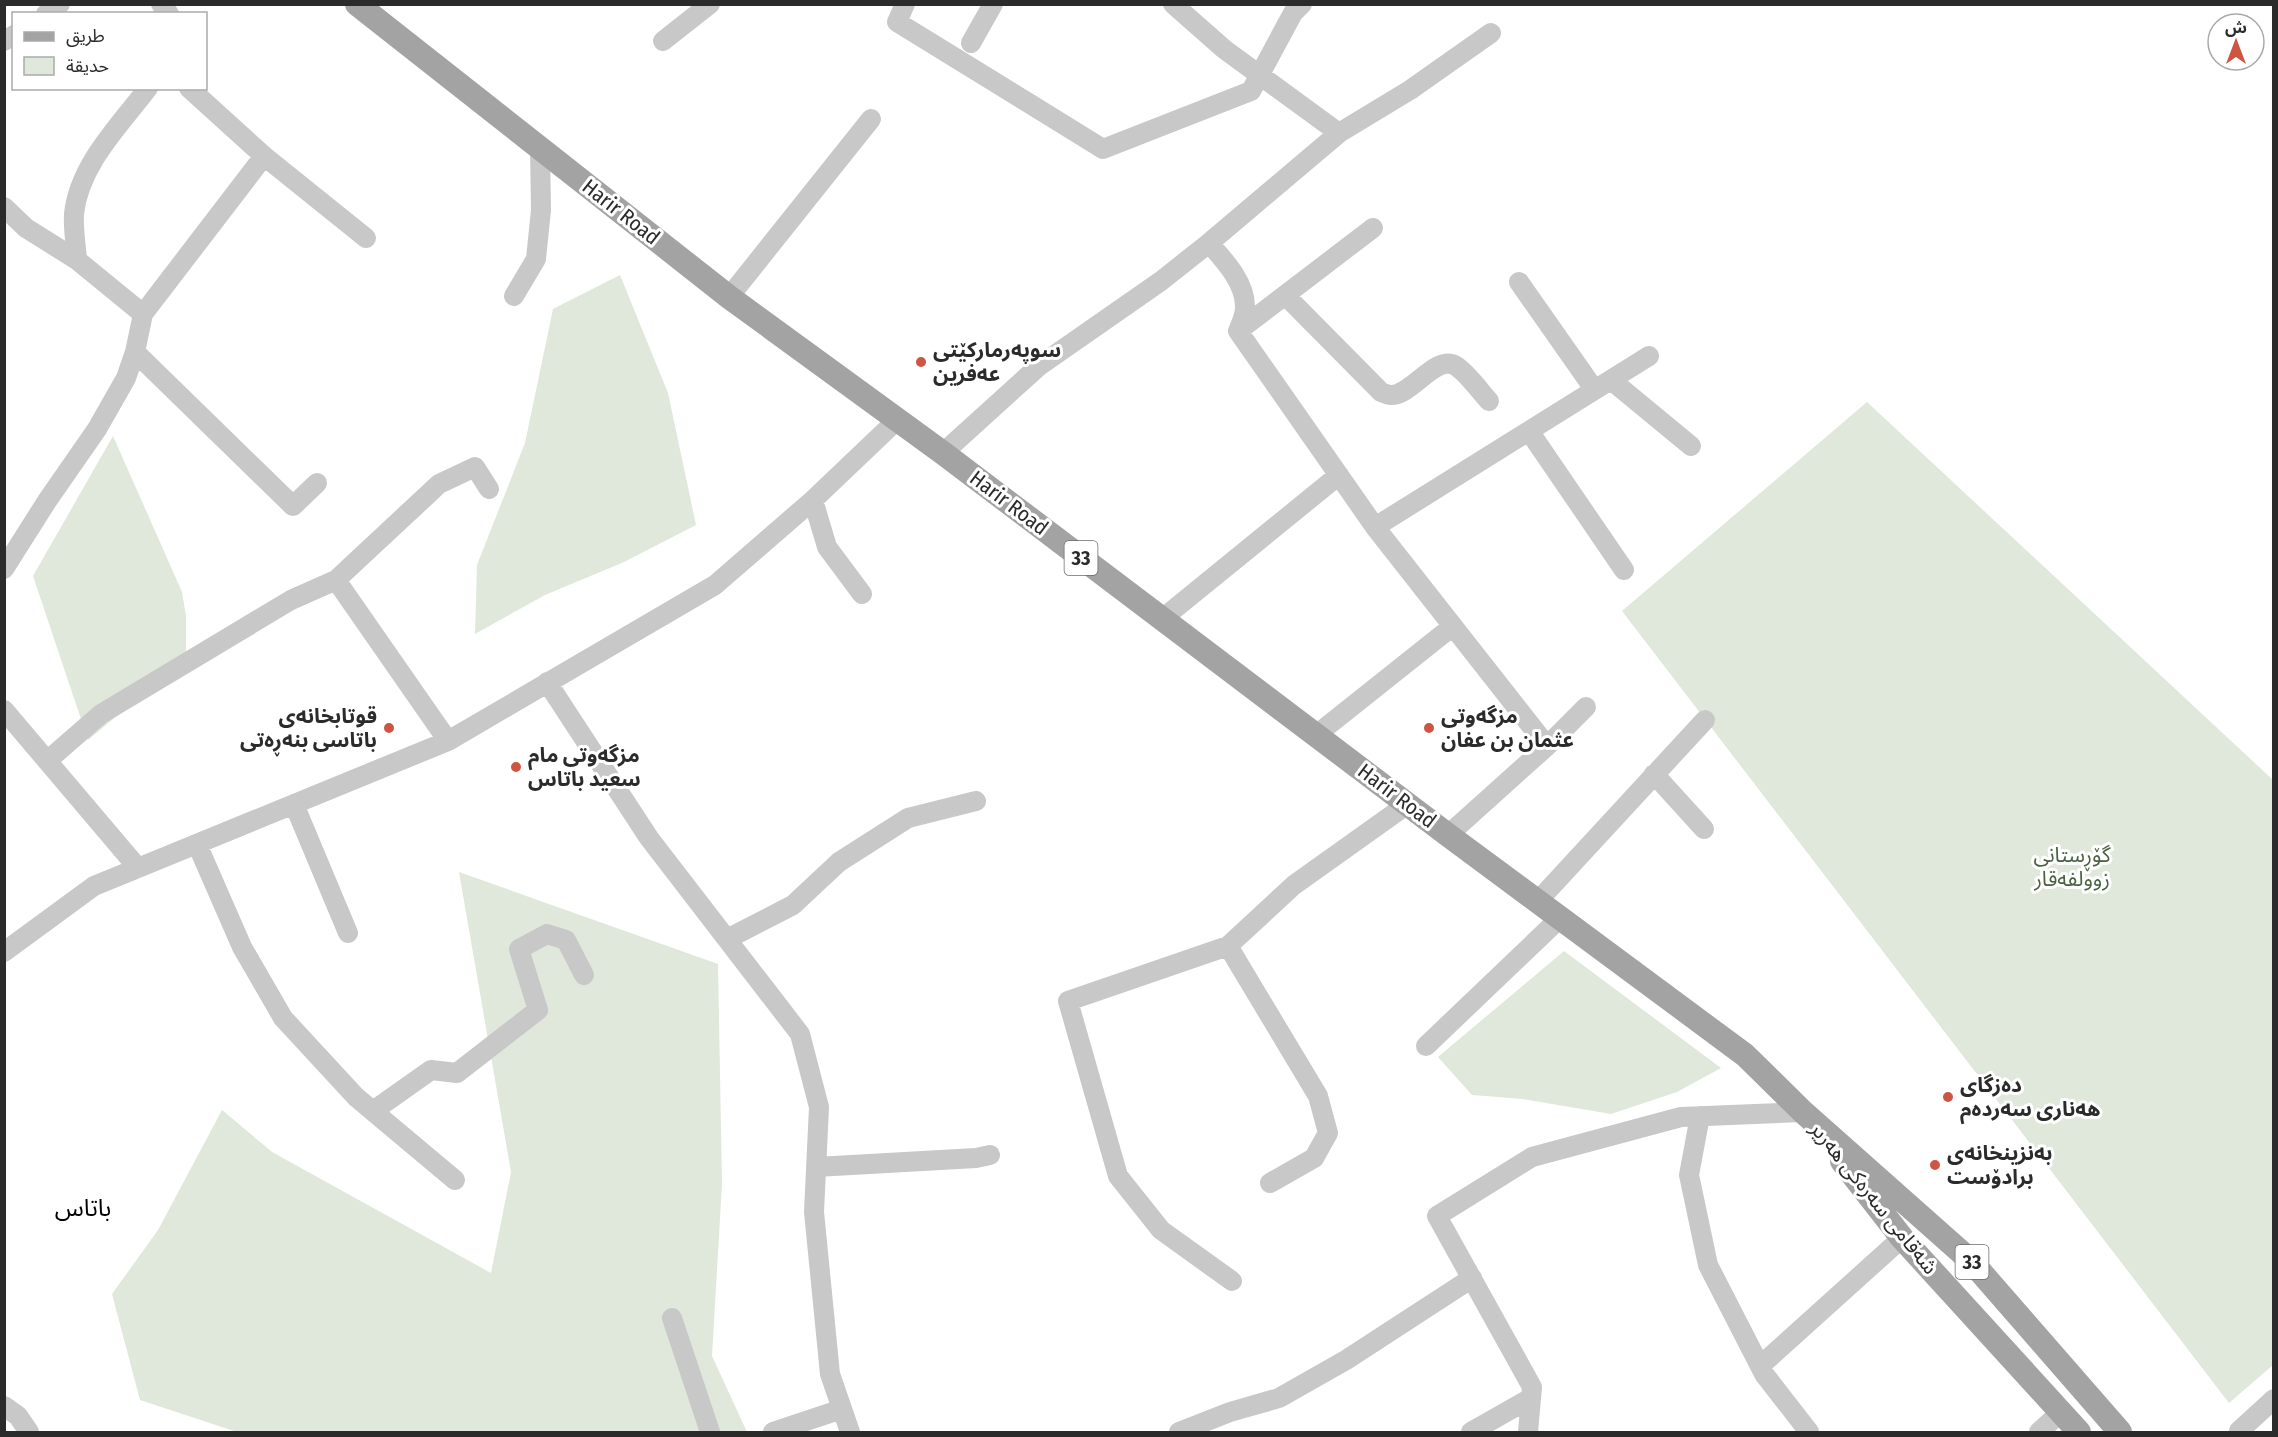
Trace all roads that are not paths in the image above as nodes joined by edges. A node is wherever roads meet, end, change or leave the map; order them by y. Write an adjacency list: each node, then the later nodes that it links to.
1 (357, 4): 15 (main road, Harir Road / 33)
2 (710, 4): 8 (street)
3 (905, 4): 10 (street)
4 (993, 4): 9 (street)
5 (1173, 4): 10 (street)
6 (1302, 4): 10 (street)
7 (1491, 33): 14 (street)
8 (663, 41)
9 (971, 43)
10 (1259, 75): 14 (street)
11 (146, 90): 21 (street)
12 (191, 90): 16 (street)
13 (871, 119): 25 (street)
14 (1339, 133): 20 (street)
15 (540, 148): 24 (street); 25 (main road, Harir Road / 33)
16 (264, 156): 19 (street); 26 (street)
17 (4, 207): 21 (street)
18 (1373, 228): 23 (street)
19 (366, 238)
20 (1209, 243): 27 (street); 35 (street)
21 (77, 260): 26 (street)
22 (1519, 282): 30 (street)
23 (1285, 295): 27 (street); 31 (street)
24 (514, 296)
25 (729, 297): 32 (main road, Harir Road / 33)
26 (143, 314): 28 (street)
27 (1238, 331): 36 (street)
28 (135, 352): 37 (street); 41 (street)
29 (1649, 356): 30 (street)
30 (1603, 384): 33 (street); 34 (street)
31 (1489, 401)
32 (897, 420): 35 (main road, Harir Road / 33); 39 (street)
33 (1529, 431): 40 (street); 42 (street)
34 (1691, 446)
35 (942, 453): 45 (main road, Harir Road / 33)
36 (1339, 475): 40 (street); 45 (street)
37 (317, 483)
38 (489, 489): 43 (street)
39 (813, 500): 44 (street); 47 (street)
40 (1375, 527): 46 (street)
41 (4, 569)
42 (1624, 570)
43 (336, 580): 52 (street); 54 (street)
44 (862, 594)
45 (1162, 619): 51 (main road, Harir Road / 33)
46 (1453, 626): 51 (street); 53 (street)
47 (548, 682): 52 (street); 66 (street)
48 (1586, 707): 53 (street)
49 (4, 710): 54 (street)
50 (1705, 720): 55 (street)
51 (1316, 735): 57 (main road, Harir Road / 33)
52 (448, 741): 58 (street)
53 (1547, 746): 60 (street)
54 (47, 761): 62 (street)
55 (1654, 774): 59 (street); 63 (street)
56 (976, 801): 66 (street)
57 (1403, 801): 60 (main road, Harir Road / 33); 67 (street)
58 (294, 804): 61 (street); 65 (street)
59 (1704, 829)
60 (1448, 835): 63 (main road, Harir Road / 33)
61 (197, 844): 62 (street); 71 (street)
62 (138, 868): 68 (street)
63 (1537, 902): 64 (main road, Harir Road / 33)
64 (1560, 918): 70 (street); 72 (main road, Harir Road / 33)
65 (348, 933)
66 (727, 939): 75 (street)
67 (1228, 945): 77 (street); 80 (street)
68 (4, 952)
69 (584, 975): 71 (street)
70 (1426, 1046)
71 (373, 1111): 76 (street)
72 (1803, 1112): 73 (street); 78 (main road, شەقامی سەرەکی هەریر / 33); 98 (main road, شەقامی سەرەکی هەریر / 33)
73 (1700, 1116): 79 (street); 82 (street)
74 (990, 1155): 75 (street)
75 (816, 1167): 86 (street)
76 (455, 1180)
77 (1270, 1183)
78 (1902, 1238): 82 (street); 87 (main road, شەقامی سەرەکی هەریر / 33)
79 (1472, 1278): 83 (street); 92 (street)
80 (1232, 1281)
81 (672, 1318): 89 (street)
82 (1760, 1366): 95 (street)
83 (1531, 1398): 93 (street); 94 (street)
84 (2274, 1399): 99 (street)
85 (4, 1406): 88 (street)
86 (842, 1409): 90 (street); 91 (street)
87 (2061, 1412): 96 (street); 97 (main road, شەقامی سەرەکی هەریر / 33)
88 (30, 1432)
89 (710, 1432)
90 (773, 1432)
91 (850, 1432)
92 (1179, 1432)
93 (1472, 1432)
94 (1528, 1432)
95 (1809, 1432)
96 (2039, 1432)
97 (2079, 1432)
98 (2120, 1432)
99 (2241, 1432)

